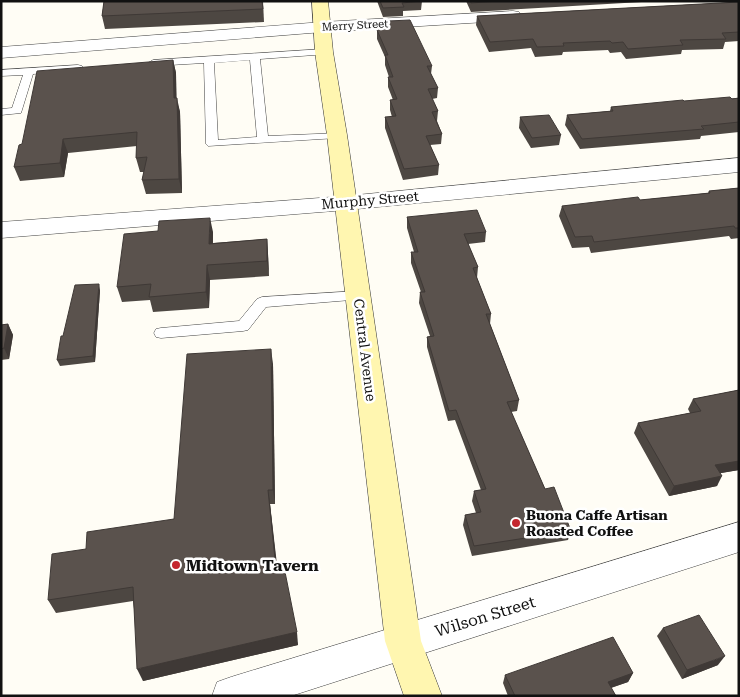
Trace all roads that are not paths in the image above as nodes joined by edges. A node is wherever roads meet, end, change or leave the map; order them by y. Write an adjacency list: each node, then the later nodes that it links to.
1 (531, 15): 2 (street, Merry Street)
2 (323, 27): 3 (street, Merry Street); 4 (lane); 11 (main road, Central Avenue)
3 (2, 55)
4 (255, 57): 5 (lane); 12 (lane)
5 (209, 60): 6 (lane); 12 (lane)
6 (143, 64)
7 (86, 68): 8 (lane)
8 (29, 71): 9 (lane); 10 (lane)
9 (1, 73)
10 (1, 112)
11 (337, 135): 12 (lane); 14 (main road, Central Avenue)
12 (263, 140)
13 (739, 165): 14 (street, Murphy Street)
14 (346, 203): 15 (street, Murphy Street); 16 (main road, Central Avenue)
15 (1, 230)
16 (358, 296): 17 (lane); 19 (main road, Central Avenue)
17 (161, 333)
18 (739, 537): 19 (street, Wilson Street)
19 (403, 641): 20 (street, Wilson Street); 21 (main road, Central Avenue)
20 (231, 696)
21 (423, 696)

